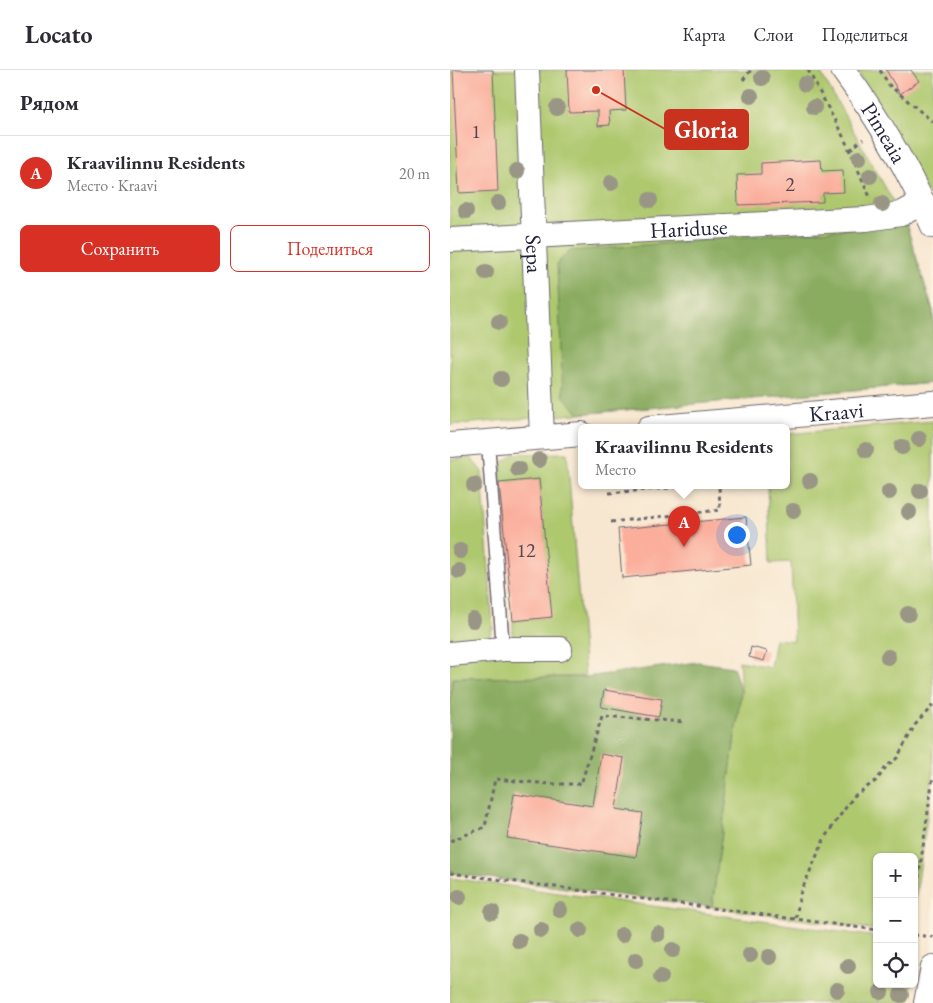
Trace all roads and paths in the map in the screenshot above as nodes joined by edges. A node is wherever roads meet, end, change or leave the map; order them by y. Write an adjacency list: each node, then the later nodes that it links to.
1 (527, 70): 11 (street, Sepa)
2 (751, 70): 6 (path)
3 (808, 70): 9 (path)
4 (842, 70): 8 (street, Pimeaia)
5 (880, 70): 7 (path)
6 (743, 80)
7 (933, 122)
8 (923, 202): 9 (street, Hariduse); 10 (street, Pimeaia)
9 (878, 216): 11 (street, Hariduse)
10 (933, 226)
11 (534, 234): 12 (street, Hariduse); 17 (street, Sepa)
12 (450, 240)
13 (933, 403): 14 (street, Kraavi)
14 (775, 423): 15 (street, Kraavi)
15 (750, 424)
16 (578, 434): 17 (street)
17 (542, 437): 18 (street)
18 (488, 442): 19 (street); 24 (lane)
19 (450, 445)
20 (656, 489): 22 (path)
21 (719, 489): 23 (path)
22 (609, 493)
23 (611, 522)
24 (504, 649): 25 (street); 26 (street)
25 (560, 649)
26 (450, 654)
27 (933, 705): 33 (path)
28 (686, 722): 30 (path)
29 (933, 776): 32 (path)
30 (450, 841)
31 (450, 873): 33 (path)
32 (916, 898)
33 (796, 918): 34 (path)
34 (873, 929)
35 (918, 935): 36 (path)
36 (933, 937)
37 (933, 967): 38 (street)
38 (926, 1003)

